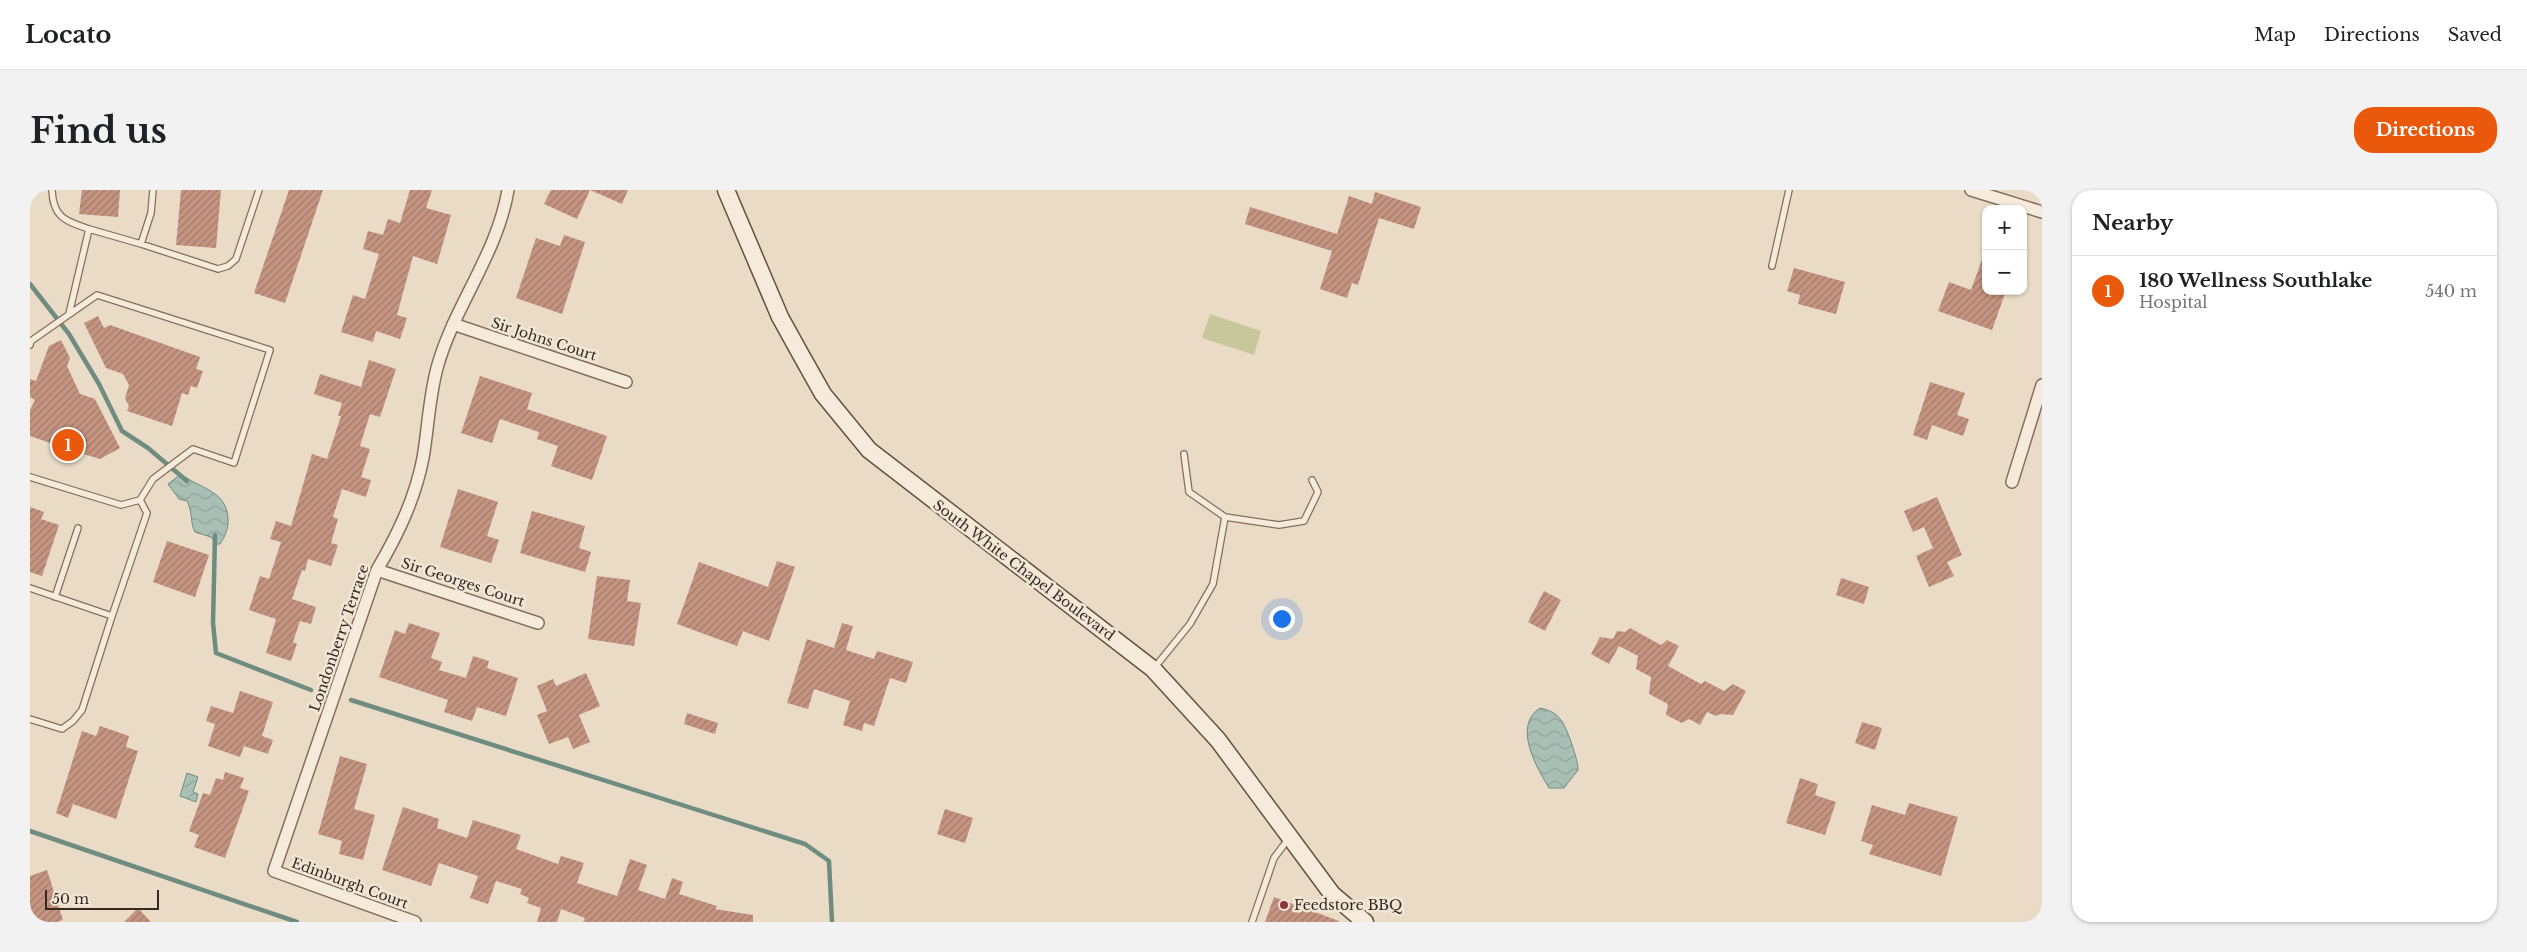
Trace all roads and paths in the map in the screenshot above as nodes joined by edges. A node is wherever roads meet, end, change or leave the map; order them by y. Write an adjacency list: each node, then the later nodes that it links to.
1 (52, 190): 9 (lane)
2 (153, 190): 10 (lane)
3 (259, 190): 10 (lane)
4 (508, 190): 13 (street, Londonberry Terrace)
5 (726, 190): 29 (main road, South White Chapel Boulevard)
6 (1788, 190): 11 (lane)
7 (1971, 190): 8 (street)
8 (2042, 212)
9 (89, 229): 10 (lane); 12 (lane)
10 (141, 244)
11 (1772, 266)
12 (69, 314): 14 (lane); 21 (lane)
13 (452, 324): 15 (street, Sir Johns Court); 24 (street, Londonberry Terrace)
14 (30, 342)
15 (626, 382)
16 (2042, 385): 20 (street)
17 (1184, 454): 22 (lane)
18 (30, 477): 21 (lane)
19 (1312, 480): 22 (lane)
20 (2012, 482)
21 (140, 500): 27 (lane)
22 (1225, 517): 29 (lane)
23 (78, 528): 26 (lane)
24 (377, 570): 28 (street, Sir Georges Court); 32 (street, Londonberry Terrace)
25 (30, 588): 26 (lane)
26 (55, 596): 27 (lane)
27 (112, 616): 30 (lane)
28 (538, 623)
29 (1153, 669): 31 (main road, South White Chapel Boulevard)
30 (30, 720)
31 (1289, 838): 34 (lane); 35 (main road, South White Chapel Boulevard)
32 (274, 871): 33 (street, Edinburgh Court)
33 (415, 922)
34 (1252, 922)
35 (1365, 922)

